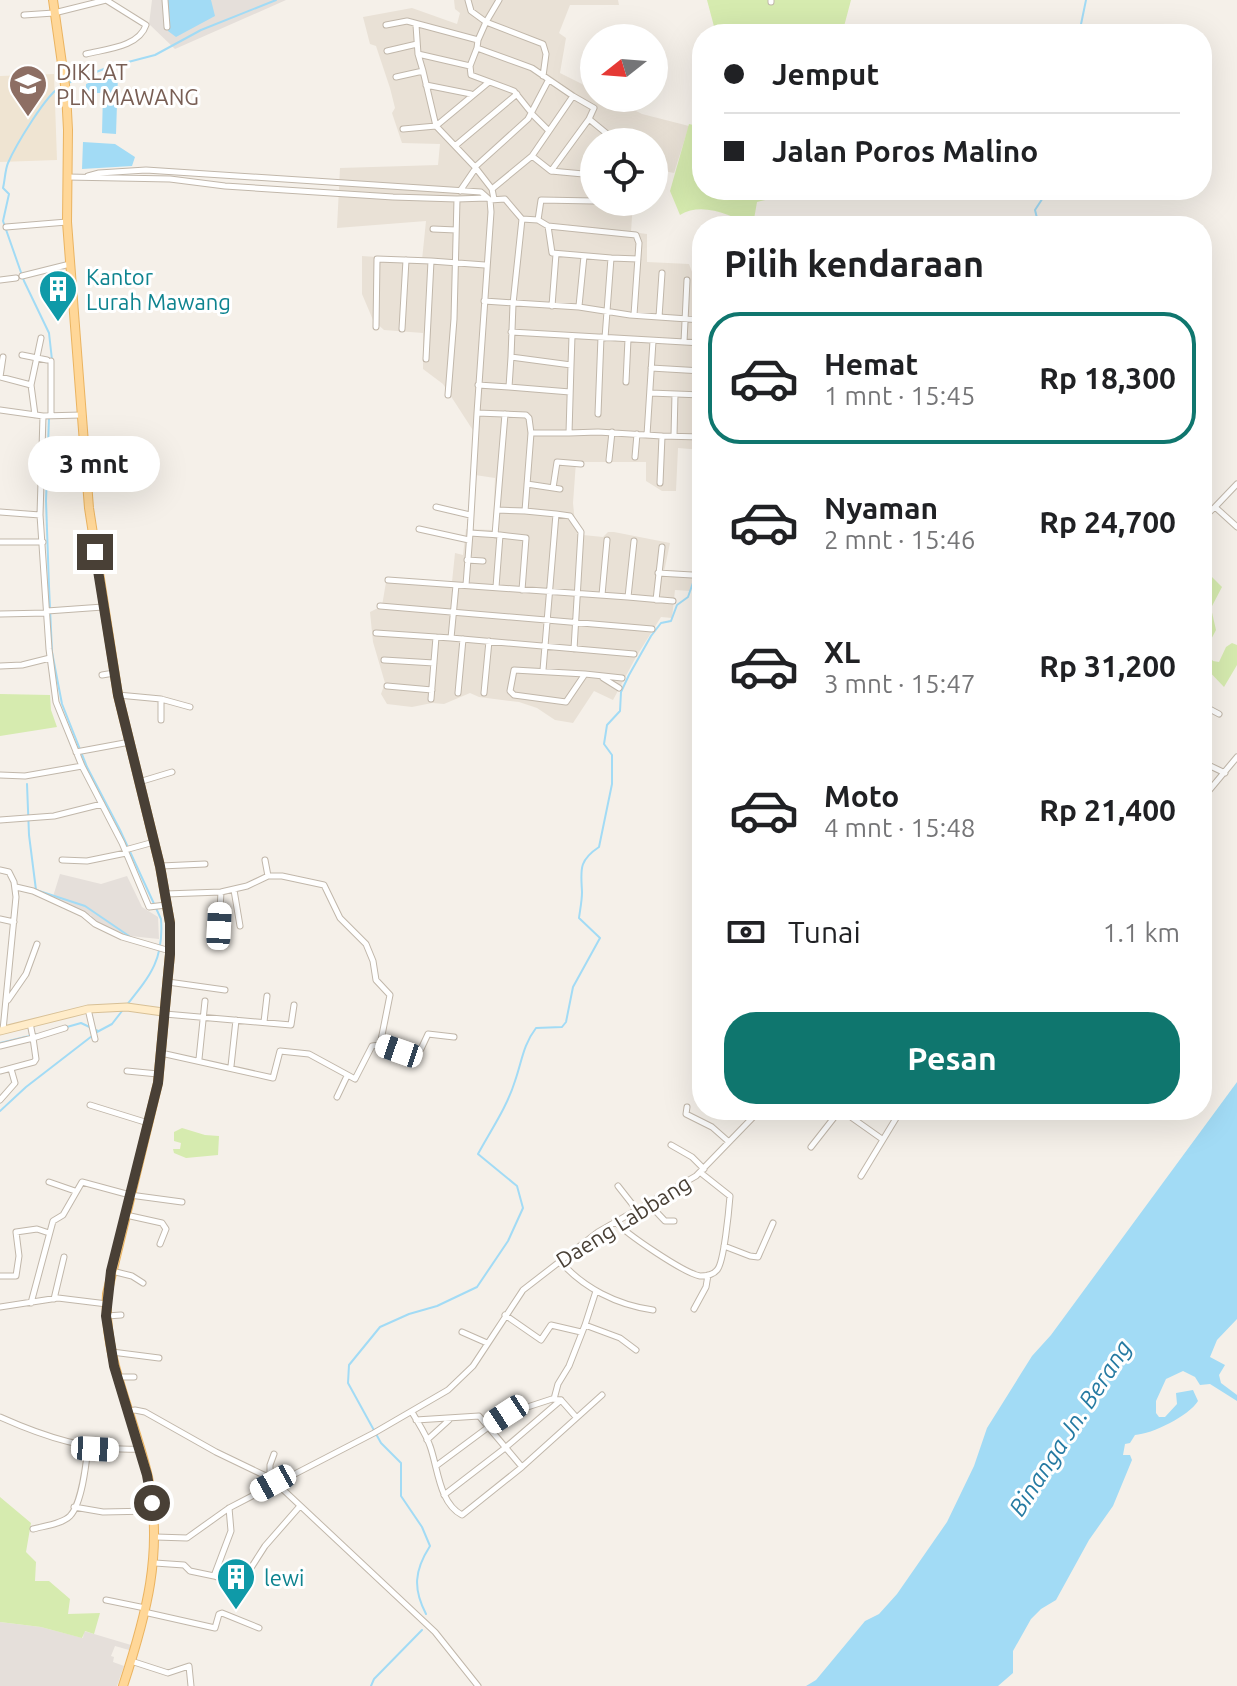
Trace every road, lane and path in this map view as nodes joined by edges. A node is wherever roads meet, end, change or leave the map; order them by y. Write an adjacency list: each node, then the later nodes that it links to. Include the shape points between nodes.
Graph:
1 (53, 0): 5 (main road)
2 (165, 0): 10 (street)
3 (468, 0): 7 (street, via 471,11)
4 (499, 0): 7 (street)
5 (54, 13): 6 (street); 15 (street, via 106,0 147,26 129,43); 38 (main road, via 65,76)
6 (24, 15)
7 (486, 22): 11 (street); 20 (street, via 543,44)
8 (386, 25): 9 (street)
9 (416, 25): 11 (street); 12 (street)
10 (167, 27)
11 (478, 40): 13 (street)
12 (417, 44): 14 (street); 16 (street)
13 (477, 48): 17 (street); 20 (street)
14 (387, 51)
15 (86, 54)
16 (418, 54): 17 (street); 18 (street)
17 (470, 66): 21 (street, via 471,75)
18 (423, 71): 19 (street); 22 (street)
19 (396, 77)
20 (545, 78): 25 (street); 26 (street, via 543,94)
21 (489, 82): 23 (street); 24 (street)
22 (426, 85): 23 (street); 28 (street)
23 (472, 94): 28 (street)
24 (517, 94): 26 (street); 32 (street)
25 (573, 96): 27 (street, via 594,108); 31 (street)
26 (531, 112): 31 (street); 34 (street)
27 (589, 119): 29 (street); 35 (street)
28 (436, 126): 30 (street); 32 (street)
29 (600, 128)
30 (403, 129)
31 (548, 130): 33 (street)
32 (455, 146): 34 (street)
33 (532, 156): 35 (street); 39 (street)
34 (475, 168): 39 (street); 40 (street)
35 (551, 171): 36 (street)
36 (580, 174)
37 (88, 176): 38 (street); 40 (street, via 146,170); 41 (street)
38 (66, 177): 46 (main road)
39 (492, 189): 42 (street)
40 (460, 191): 42 (street, via 481,192)
41 (457, 199): 42 (street); 50 (street)
42 (490, 199): 44 (street, via 505,199); 59 (street)
43 (580, 201): 45 (street, via 541,200)
44 (522, 219): 45 (street); 64 (street)
45 (538, 220): 47 (street)
46 (67, 222): 48 (street); 58 (main road)
47 (548, 226): 51 (street); 54 (street, via 634,235)
48 (6, 227)
49 (433, 229): 50 (street)
50 (456, 230): 57 (street)
51 (556, 254): 52 (street); 65 (street)
52 (584, 256): 53 (street); 66 (street)
53 (611, 258): 54 (street); 67 (street)
54 (638, 259): 68 (street)
55 (406, 260): 56 (street); 72 (street, via 377,259); 73 (street)
56 (431, 261): 57 (street); 86 (street)
57 (455, 263): 59 (street); 98 (street)
58 (71, 264): 61 (street); 105 (main road)
59 (485, 265): 63 (street)
60 (662, 273): 69 (street)
61 (0, 280)
62 (687, 280): 70 (street)
63 (484, 301): 64 (street); 93 (street)
64 (513, 304): 65 (street); 74 (street)
65 (552, 306): 66 (street)
66 (579, 307): 67 (street)
67 (606, 310): 68 (street); 77 (street)
68 (634, 315): 69 (street)
69 (659, 317): 70 (street)
70 (683, 319): 71 (street); 80 (street)
71 (692, 319)
72 (376, 327)
73 (402, 329)
74 (511, 332): 75 (street); 84 (street)
75 (572, 336): 77 (street); 87 (street)
76 (41, 338): 85 (street)
77 (603, 338): 78 (street); 103 (street)
78 (628, 339): 79 (street); 91 (street)
79 (653, 341): 80 (street); 88 (street)
80 (684, 342): 81 (street)
81 (692, 342)
82 (22, 355): 85 (street)
83 (3, 357): 90 (street)
84 (511, 357): 87 (street); 94 (street)
85 (37, 359): 92 (street); 106 (street, via 49,361)
86 (426, 359)
87 (571, 365): 95 (street)
88 (651, 368): 89 (street); 96 (street)
89 (692, 370)
90 (0, 377): 92 (street)
91 (626, 382)
92 (31, 385): 104 (street)
93 (478, 385): 94 (street); 101 (street)
94 (509, 387): 95 (street)
95 (570, 392): 109 (street)
96 (650, 393): 97 (street); 111 (street)
97 (675, 394): 99 (street); 113 (street)
98 (448, 395)
99 (692, 395)
100 (0, 410): 104 (street)
101 (477, 413): 102 (street); 129 (street)
102 (505, 414): 108 (street, via 528,415); 123 (street)
103 (598, 414)
104 (35, 415): 106 (street)
105 (81, 415): 106 (street); 155 (main road)
106 (48, 416): 128 (street)
107 (612, 432): 109 (street); 110 (street); 116 (street)
108 (531, 433): 109 (street); 119 (street)
109 (569, 433)
110 (637, 434): 111 (street); 115 (street)
111 (647, 435): 112 (street)
112 (662, 436): 113 (street); 118 (street)
113 (674, 436): 114 (street)
114 (692, 437)
115 (635, 457)
116 (609, 460)
117 (581, 464): 119 (street, via 557,462 557,488)
118 (660, 483)
119 (527, 484): 125 (street)
120 (1237, 484): 122 (street)
121 (436, 507): 129 (street)
122 (1215, 507): 124 (street); 130 (street)
123 (497, 510): 125 (street); 132 (street)
124 (1212, 510)
125 (525, 511): 127 (street)
126 (0, 512): 128 (street)
127 (556, 514): 148 (street); 149 (street, via 570,516 581,532)
128 (40, 515): 137 (street)
129 (470, 515): 133 (street)
130 (1236, 525)
131 (419, 529): 133 (street)
132 (498, 535): 133 (street); 146 (street); 147 (street, via 526,538)
133 (469, 537): 139 (street)
134 (607, 540): 150 (street)
135 (634, 541): 151 (street)
136 (0, 542): 137 (street)
137 (43, 542): 157 (street)
138 (662, 547): 141 (street)
139 (467, 560): 140 (street); 145 (street)
140 (483, 561)
141 (658, 573): 142 (street); 152 (street)
142 (692, 575)
143 (388, 580): 144 (street)
144 (456, 585): 145 (street); 156 (street)
145 (466, 586): 146 (street)
146 (496, 588): 147 (street)
147 (522, 590): 148 (street)
148 (549, 592): 149 (street); 159 (street)
149 (577, 594): 150 (street); 160 (street)
150 (602, 595): 151 (street)
151 (628, 597): 152 (street)
152 (656, 600): 153 (street)
153 (673, 601)
154 (380, 606): 156 (street)
155 (103, 607): 157 (street); 175 (main road)
156 (453, 611): 159 (street); 164 (street)
157 (47, 612): 158 (street); 170 (street)
158 (0, 614)
159 (547, 620): 160 (street); 167 (street)
160 (574, 622): 161 (street); 168 (street)
161 (652, 629)
162 (376, 633): 163 (street)
163 (436, 637): 164 (street); 172 (street)
164 (451, 638): 165 (street)
165 (463, 639): 166 (street); 183 (street)
166 (489, 641): 167 (street); 184 (street)
167 (545, 646): 168 (street); 174 (street)
168 (574, 649): 169 (street)
169 (634, 654)
170 (50, 658): 173 (street); 193 (street, via 56,702)
171 (384, 660): 172 (street)
172 (434, 663): 182 (street)
173 (0, 666)
174 (543, 670): 176 (street); 176 (street, via 514,670 511,693 566,702)
175 (114, 673): 177 (street); 185 (main road)
176 (585, 674): 178 (street)
177 (102, 675)
178 (599, 675): 179 (street); 181 (street)
179 (622, 678)
180 (387, 686): 182 (street)
181 (619, 688)
182 (432, 690): 187 (street)
183 (458, 693)
184 (484, 693)
185 (118, 695): 186 (street); 192 (main road)
186 (161, 699): 188 (street); 191 (street)
187 (431, 699)
188 (190, 707)
189 (1212, 710): 190 (street)
190 (1219, 714)
191 (161, 720)
192 (130, 742): 193 (street); 200 (main road)
193 (81, 750): 195 (street)
194 (1237, 757): 198 (street)
195 (82, 766): 199 (street); 202 (street)
196 (1212, 767): 198 (street)
197 (172, 772): 200 (street)
198 (1225, 773): 201 (street)
199 (0, 775)
200 (139, 782): 204 (main road)
201 (1212, 788)
202 (102, 804): 203 (street, via 54,816); 205 (street)
203 (0, 820)
204 (154, 842): 205 (street); 209 (main road)
205 (126, 852): 206 (street, via 87,861); 216 (street, via 149,907)
206 (62, 860)
207 (265, 860): 211 (street)
208 (205, 864): 209 (street)
209 (160, 866): 215 (main road)
210 (0, 870): 212 (street, via 9,872)
211 (268, 876): 213 (street); 240 (street, via 324,885 340,918 366,944 376,980 390,995)
212 (16, 887): 218 (street); 222 (street, via 83,914 122,937)
213 (234, 890): 214 (street); 220 (street)
214 (221, 892): 215 (street); 219 (street)
215 (166, 894): 216 (main road)
216 (164, 904): 222 (main road)
217 (0, 919): 218 (street)
218 (14, 922): 226 (street)
219 (219, 926)
220 (240, 926)
221 (37, 944): 226 (street, via 26,974)
222 (163, 949): 223 (main road)
223 (167, 982): 224 (street); 230 (main road)
224 (225, 990)
225 (267, 996): 233 (street)
226 (7, 1001): 236 (street)
227 (205, 1001): 231 (street)
228 (294, 1005): 233 (street, via 291,1025)
229 (88, 1009): 230 (street, via 115,1006); 234 (street); 239 (street)
230 (163, 1013): 231 (street); 242 (main road)
231 (203, 1017): 232 (street); 243 (street)
232 (236, 1019): 233 (street); 244 (street)
233 (264, 1022)
234 (30, 1023): 236 (street); 238 (street)
235 (65, 1028): 238 (street)
236 (1, 1031)
237 (454, 1037): 240 (street, via 428,1034 412,1054)
238 (33, 1038): 241 (street); 245 (street, via 36,1061)
239 (94, 1038)
240 (380, 1045): 249 (street, via 372,1046 357,1078)
241 (0, 1046)
242 (161, 1053): 248 (main road); 249 (street, via 273,1078 280,1051 309,1054)
243 (199, 1059)
244 (231, 1066)
245 (11, 1069): 246 (street); 251 (street, via 15,1083)
246 (0, 1071)
247 (127, 1071): 248 (street)
248 (159, 1074): 260 (main road)
249 (347, 1076): 250 (street)
250 (337, 1097)
251 (0, 1100)
252 (90, 1105): 260 (street)
253 (687, 1107): 254 (street, via 686,1114)
254 (692, 1117)
255 (698, 1120): 262 (street)
256 (750, 1120): 262 (street, Daeng Labbang)
257 (833, 1120): 264 (street)
258 (855, 1120): 261 (street)
259 (894, 1120): 261 (street)
260 (148, 1123): 270 (main road)
261 (882, 1139): 266 (street)
262 (729, 1142): 265 (street, Daeng Labbang)
263 (671, 1145): 265 (street)
264 (811, 1147)
265 (702, 1170): 272 (street, Daeng Labbang); 280 (street, via 730,1196)
266 (861, 1176)
267 (49, 1182): 269 (street)
268 (618, 1186): 273 (street)
269 (75, 1191): 270 (street, via 82,1182); 278 (street)
270 (130, 1195): 271 (street); 274 (main road)
271 (182, 1202)
272 (647, 1202): 273 (street, Daeng Labbang); 276 (street, via 665,1221)
273 (636, 1209): 275 (street, Daeng Labbang)
274 (125, 1215): 279 (street, via 162,1223 166,1229); 283 (main road)
275 (615, 1221): 282 (street, Daeng Labbang); 284 (street, via 686,1271)
276 (674, 1221)
277 (773, 1223): 280 (street, via 758,1257)
278 (49, 1233): 285 (street, via 16,1232 16,1276); 289 (street)
279 (160, 1244)
280 (724, 1246): 284 (street, via 719,1268)
281 (64, 1257): 288 (street)
282 (559, 1260): 287 (street); 295 (street, Daeng Labbang, via 523,1290)
283 (111, 1271): 286 (street); 290 (main road)
284 (708, 1275): 292 (street)
285 (0, 1276)
286 (143, 1283)
287 (596, 1291): 293 (street); 297 (street)
288 (54, 1299): 289 (street); 290 (street)
289 (31, 1303): 291 (street)
290 (107, 1304): 296 (main road)
291 (0, 1307)
292 (694, 1309)
293 (653, 1310)
294 (121, 1315): 296 (street)
295 (505, 1315): 299 (street, via 541,1340 551,1325); 300 (street, Daeng Labbang)
296 (106, 1316): 302 (main road)
297 (585, 1325): 299 (street); 301 (street)
298 (462, 1332): 300 (street)
299 (581, 1332): 307 (street, via 558,1384)
300 (487, 1343): 309 (street, Daeng Labbang, via 459,1381)
301 (636, 1350)
302 (111, 1352): 303 (street); 304 (main road)
303 (159, 1358)
304 (117, 1377): 305 (street); 308 (main road)
305 (134, 1377)
306 (602, 1395): 311 (street)
307 (558, 1399): 311 (street); 314 (street, via 506,1414); 317 (street)
308 (128, 1411): 318 (main road); 322 (street, via 145,1412)
309 (412, 1412): 313 (street); 322 (street, Daeng Labbang)
310 (0, 1417): 316 (street)
311 (576, 1417): 321 (street)
312 (449, 1419): 313 (street); 314 (street, via 475,1416); 315 (street)
313 (416, 1420): 315 (street)
314 (487, 1426): 317 (street); 320 (street)
315 (427, 1440): 320 (street)
316 (88, 1447): 318 (street); 325 (street, via 85,1478)
317 (505, 1448): 321 (street); 323 (street)
318 (139, 1449): 326 (main road)
319 (274, 1454): 322 (street)
320 (436, 1466): 323 (street)
321 (522, 1467): 323 (street, via 462,1515)
322 (273, 1481): 324 (street); 327 (street, Daeng Labbang)
323 (444, 1495)
324 (300, 1506): 331 (street, via 240,1585); 338 (street, via 435,1632)
325 (74, 1507): 326 (street); 328 (street, via 68,1517)
326 (153, 1511): 329 (main road)
327 (230, 1512): 329 (street, Daeng Labbang, via 187,1538); 331 (street, via 231,1531)
328 (33, 1529)
329 (156, 1537): 330 (main road)
330 (155, 1563): 331 (street, via 184,1565); 333 (main road)
331 (214, 1576)
332 (106, 1600): 333 (street)
333 (145, 1610): 334 (street, via 214,1628 221,1613); 335 (main road)
334 (259, 1628)
335 (131, 1661): 336 (main road); 337 (street, via 168,1673 189,1666)
336 (123, 1686)
337 (191, 1686)
338 (478, 1686)

